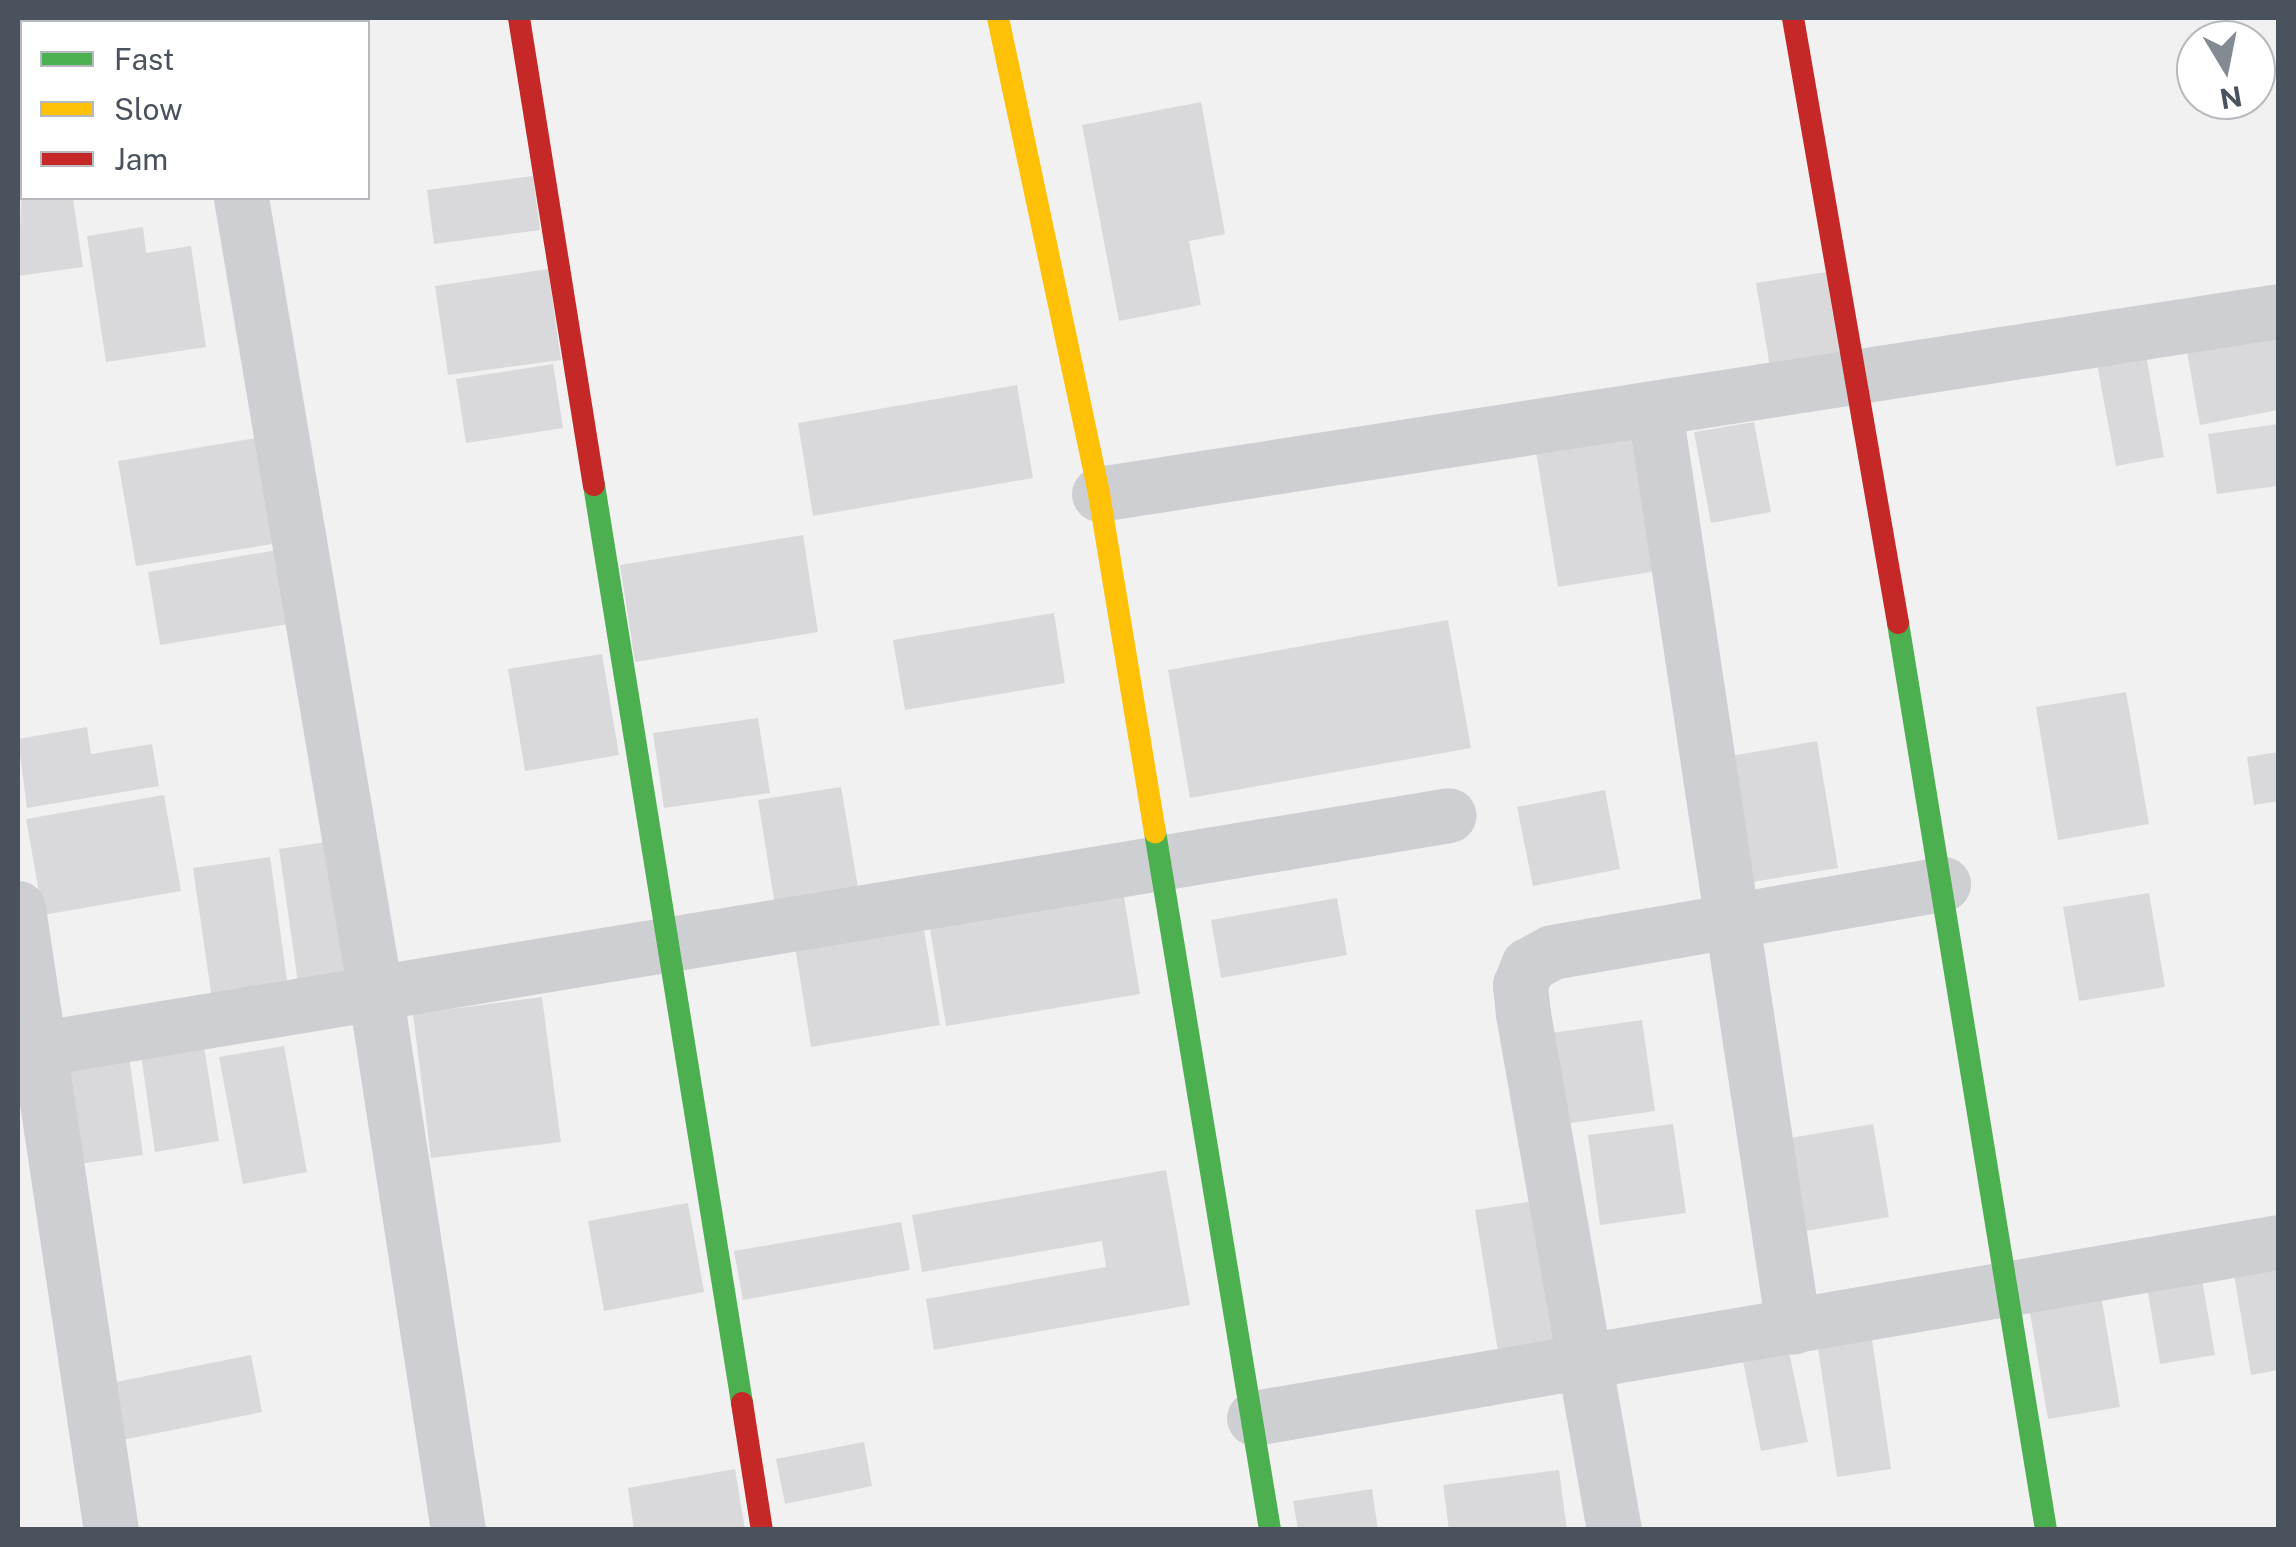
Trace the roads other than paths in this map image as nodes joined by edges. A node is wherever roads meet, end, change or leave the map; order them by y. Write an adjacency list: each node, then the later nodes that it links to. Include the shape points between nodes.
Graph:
1 (519, 18): 14 (street)
2 (998, 18): 8 (street)
3 (1793, 18): 6 (street)
4 (241, 200): 15 (street)
5 (2278, 311): 6 (street)
6 (1852, 376): 7 (street); 11 (street)
7 (1655, 411): 8 (street); 13 (street)
8 (1100, 494): 10 (street)
9 (1449, 815): 10 (street)
10 (1162, 863): 14 (street); 21 (street)
11 (1943, 884): 13 (street); 18 (street)
12 (18, 908): 16 (street)
13 (1731, 917): 19 (street); 20 (street, via 1552,952 1528,964 1520,985)
14 (667, 944): 15 (street); 24 (street)
15 (375, 991): 16 (street); 23 (street)
16 (29, 1050): 22 (street)
17 (2278, 1242): 18 (street)
18 (2005, 1284): 19 (street); 27 (street)
19 (1793, 1327): 20 (street)
20 (1587, 1364): 21 (street); 26 (street)
21 (1254, 1418): 25 (street)
22 (111, 1530)
23 (458, 1530)
24 (762, 1530)
25 (1270, 1530)
26 (1614, 1530)
27 (2046, 1530)

